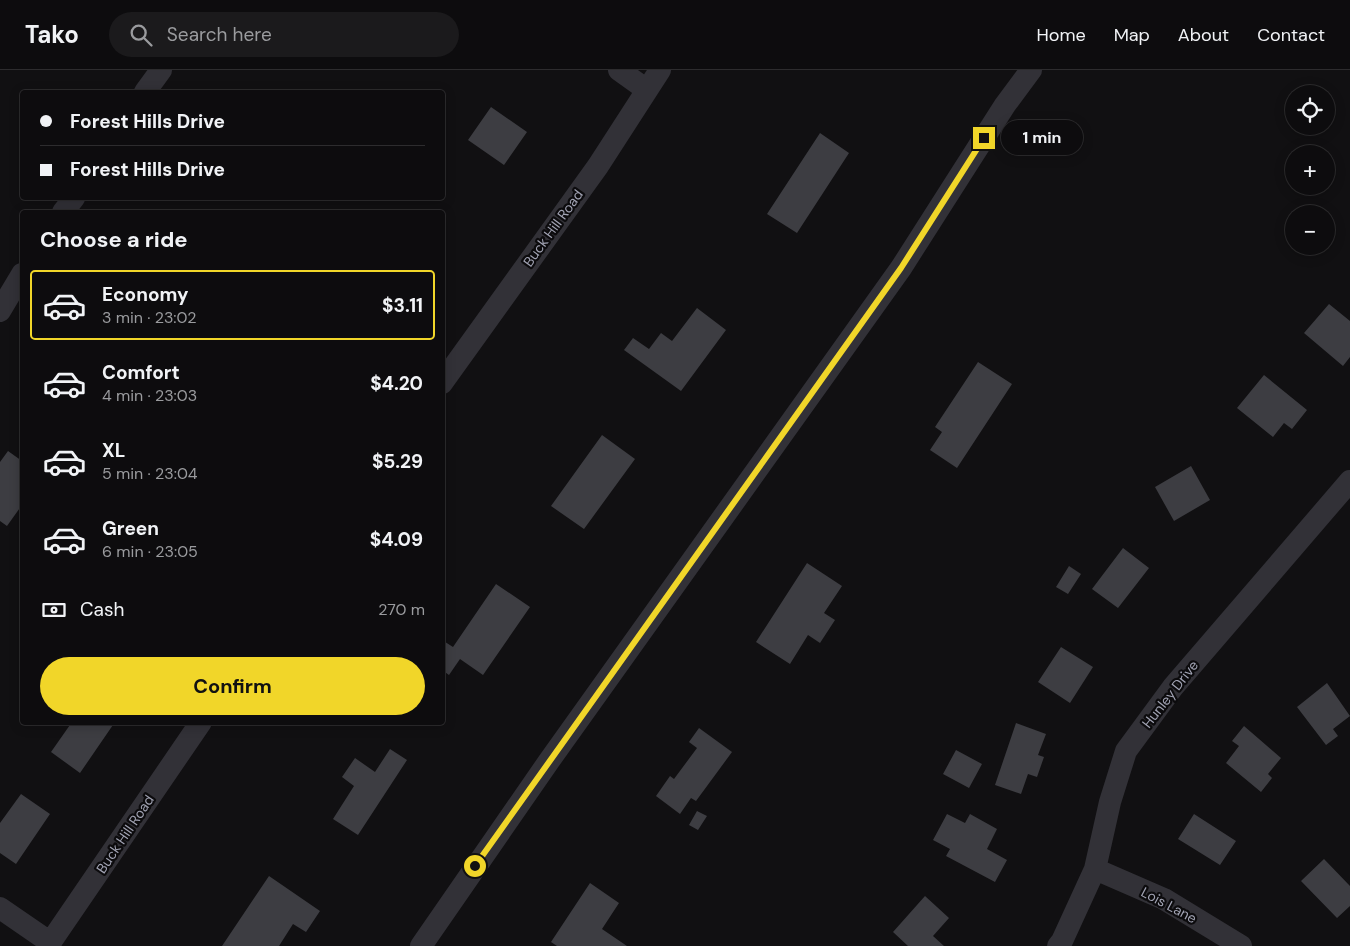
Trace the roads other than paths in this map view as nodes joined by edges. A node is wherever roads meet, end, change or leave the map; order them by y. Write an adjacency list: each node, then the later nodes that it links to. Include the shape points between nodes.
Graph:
1 (161, 70): 5 (street)
2 (619, 70): 6 (street)
3 (660, 70): 6 (street, Buck Hill Road)
4 (1031, 70): 17 (street, via 1005,105 901,268)
5 (146, 90)
6 (647, 90): 11 (street, Buck Hill Road, via 598,166)
7 (72, 200): 8 (street)
8 (65, 210)
9 (20, 277): 10 (street)
10 (0, 311)
11 (445, 379)
12 (1350, 481): 14 (street, Hunley Drive, via 1173,687 1126,751 1110,802)
13 (199, 725): 16 (street, Buck Hill Road)
14 (1095, 869): 18 (street, Hunley Drive); 19 (street, Lois Lane, via 1164,899)
15 (0, 908): 16 (street)
16 (49, 944)
17 (421, 946)
18 (1058, 946)
19 (1241, 946)

